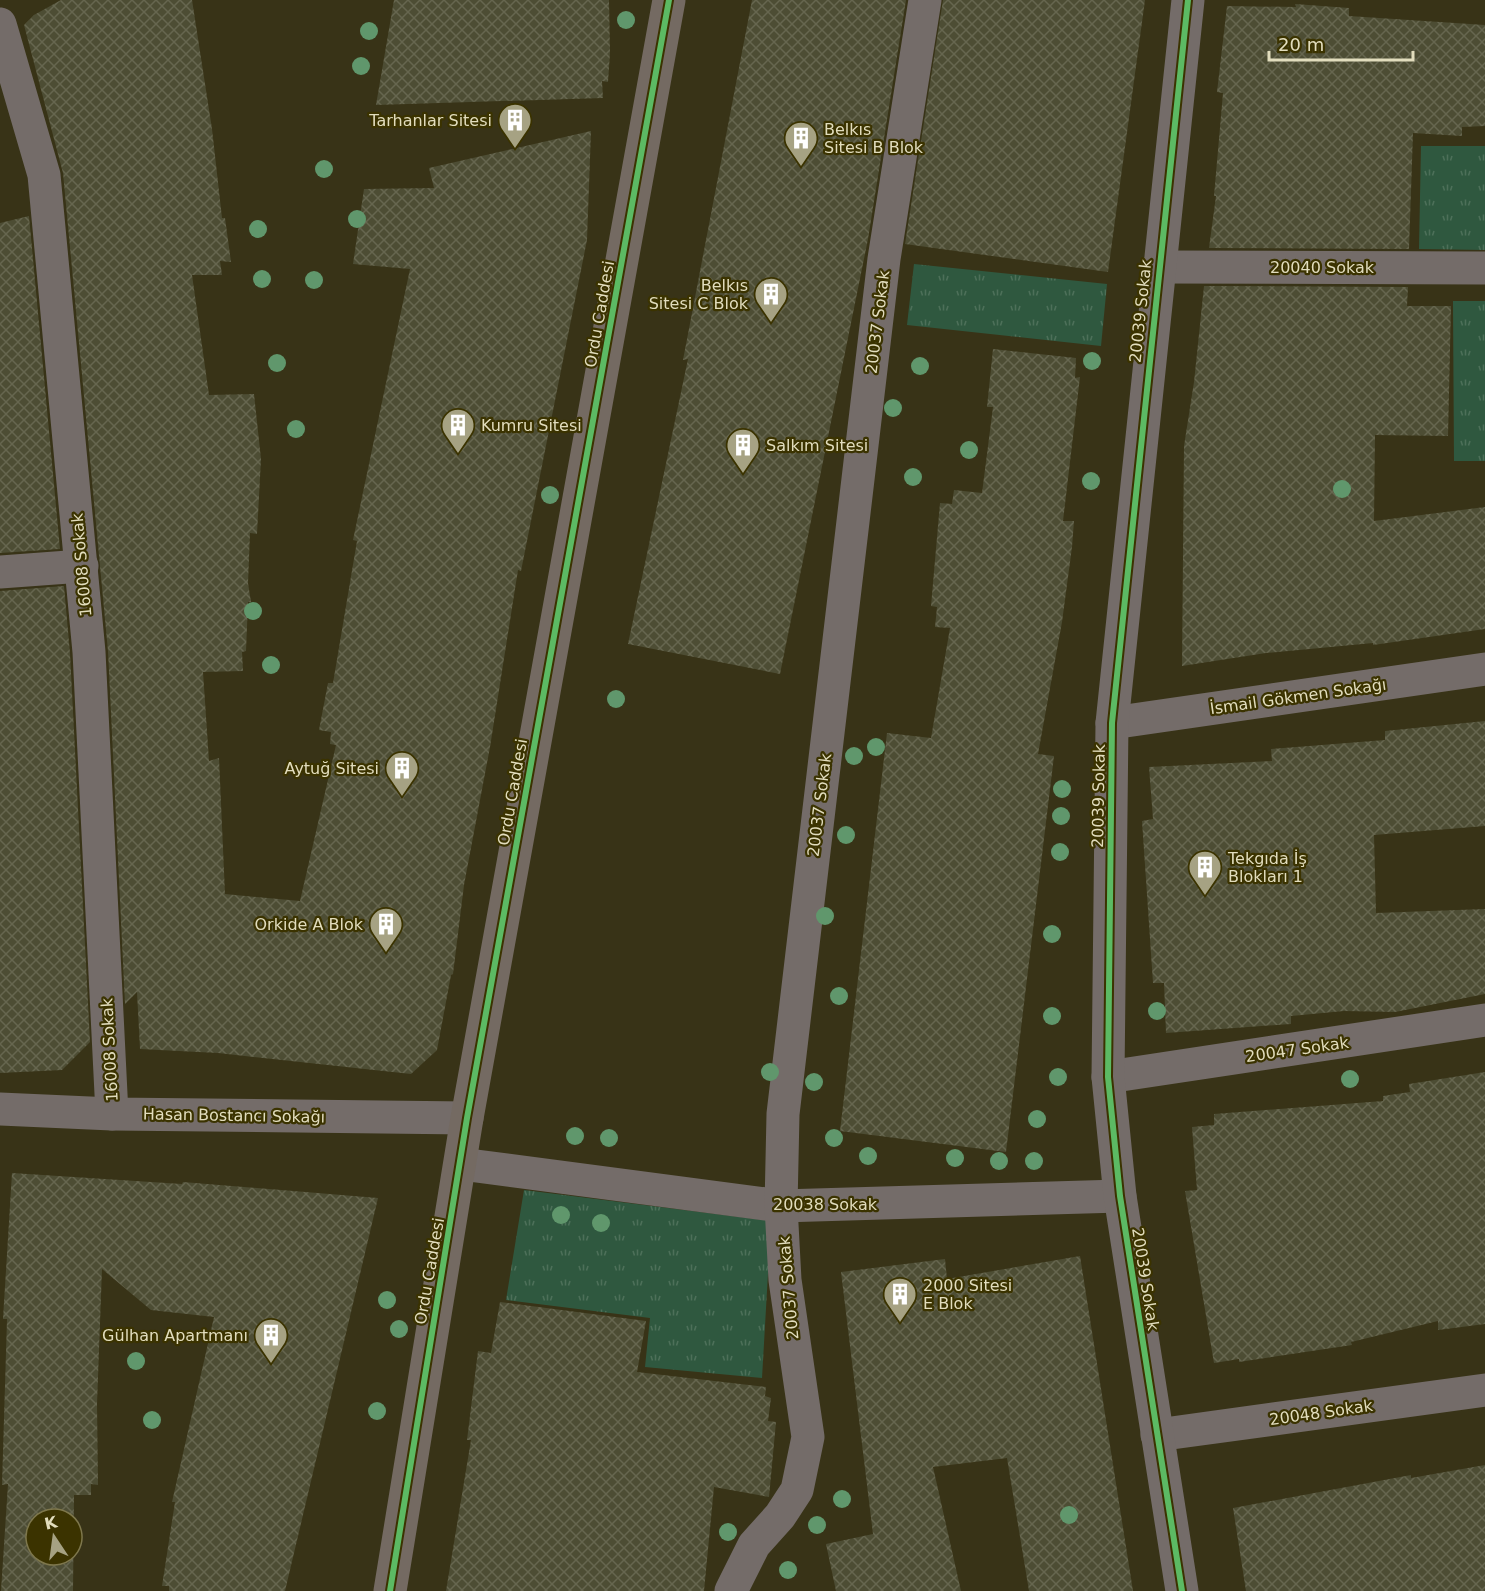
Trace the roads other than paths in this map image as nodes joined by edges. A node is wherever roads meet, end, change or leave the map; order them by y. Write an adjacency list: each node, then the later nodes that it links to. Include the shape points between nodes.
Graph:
1 (669, 0): 15 (main road, Ordu Caddesi)
2 (925, 0): 18 (street, 20037 Sokak, via 876,330 783,1114)
3 (1188, 0): 5 (street, 20039 Sokak)
4 (0, 24): 7 (street, 16008 Sokak, via 44,175)
5 (1158, 267): 6 (street, 20040 Sokak); 10 (street, 20039 Sokak)
6 (1485, 268)
7 (82, 566): 8 (street); 14 (street, 16008 Sokak)
8 (0, 572)
9 (1485, 669): 10 (street, İsmail Gökmen Sokağı)
10 (1112, 723): 12 (street, 20039 Sokak)
11 (1485, 1020): 12 (street, 20047 Sokak)
12 (1108, 1077): 17 (street, 20039 Sokak)
13 (0, 1109): 14 (street, Hasan Bostancı Sokağı)
14 (112, 1114): 15 (street, Hasan Bostancı Sokağı)
15 (467, 1118): 16 (main road, Ordu Caddesi)
16 (461, 1164): 18 (street, 20038 Sokak); 21 (main road, Ordu Caddesi)
17 (1120, 1197): 18 (street, 20038 Sokak); 20 (street, 20039 Sokak)
18 (781, 1206): 22 (street, 20037 Sokak, via 790,1326 808,1437 797,1490 754,1545)
19 (1485, 1390): 20 (street, 20048 Sokak)
20 (1156, 1435): 23 (street, 20039 Sokak)
21 (390, 1591)
22 (731, 1591)
23 (1182, 1591)

